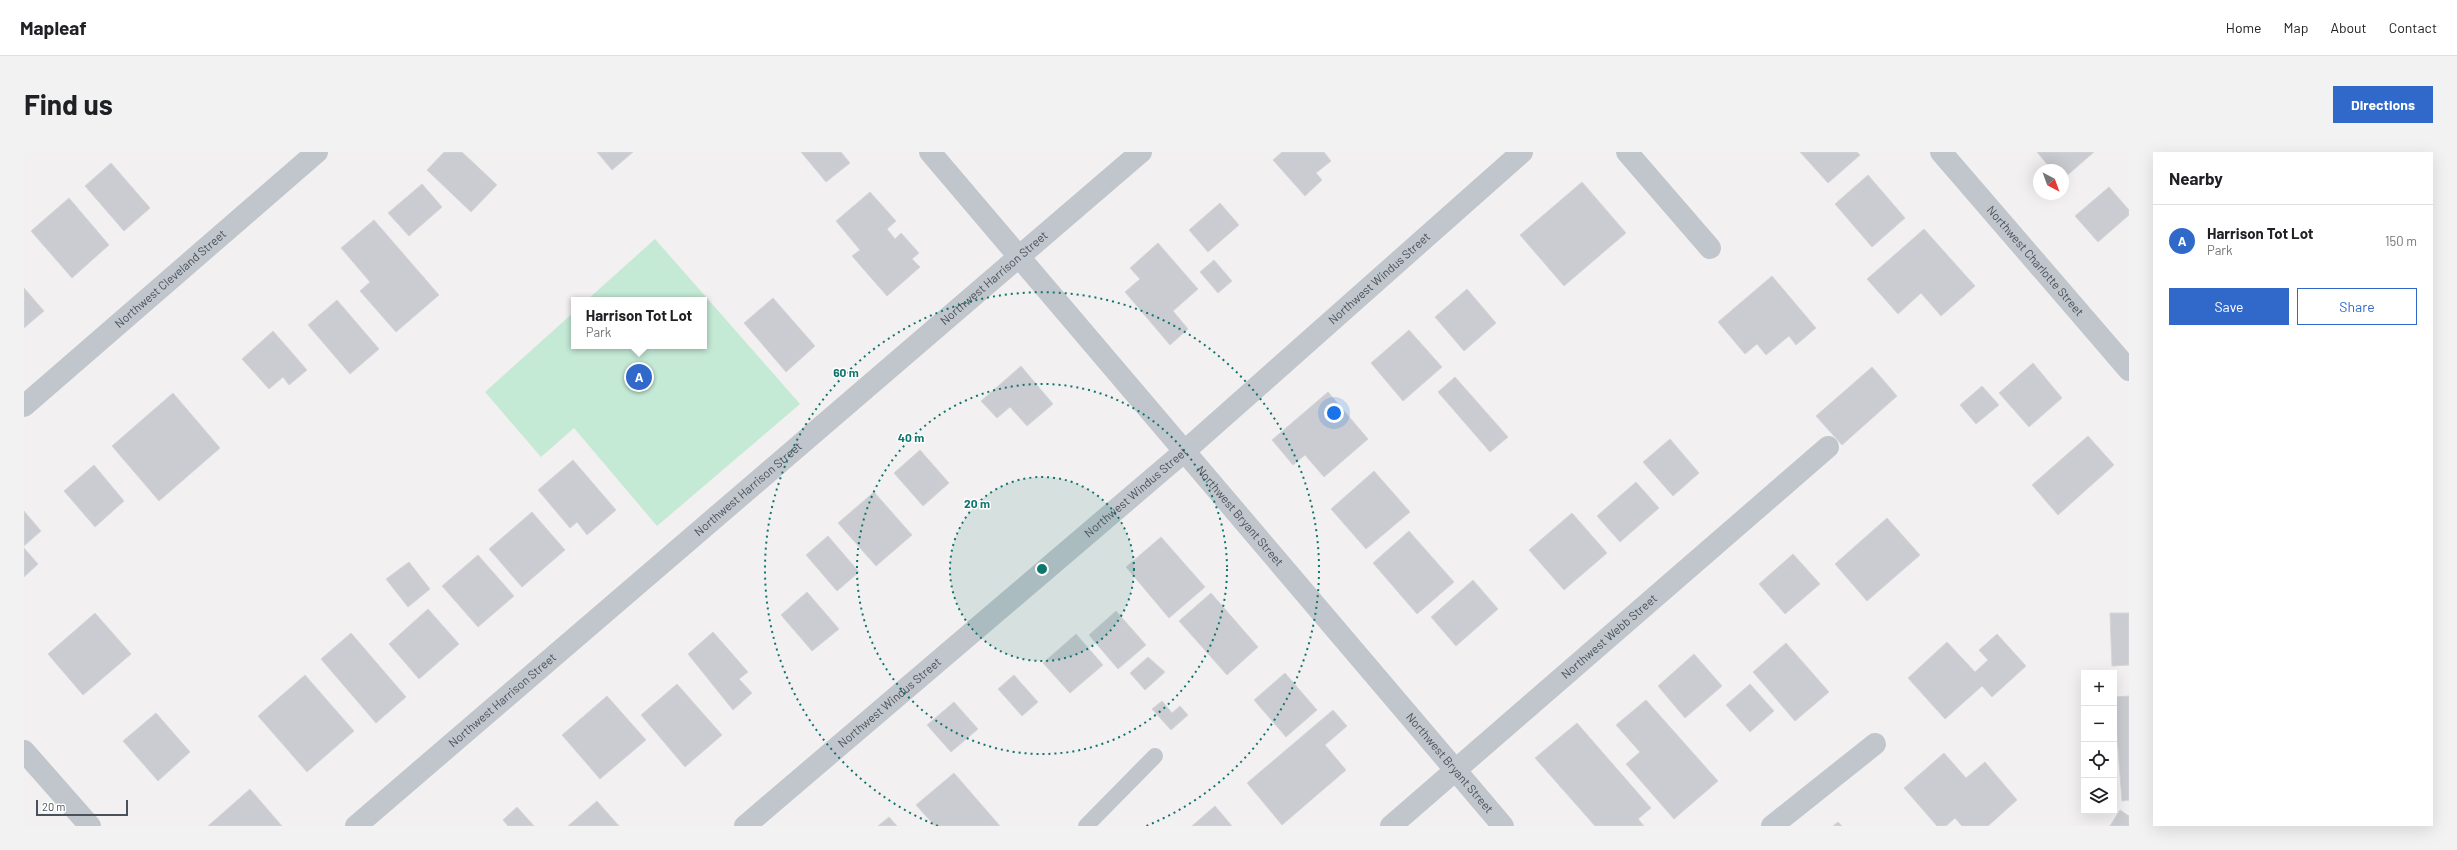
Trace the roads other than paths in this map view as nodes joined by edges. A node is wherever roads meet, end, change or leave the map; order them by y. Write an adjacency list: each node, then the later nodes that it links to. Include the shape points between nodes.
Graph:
1 (317, 152): 10 (street, Northwest Cleveland Street)
2 (930, 152): 8 (street, Northwest Bryant Street)
3 (1141, 152): 8 (street, Northwest Harrison Street)
4 (1522, 152): 12 (street, Northwest Windus Street)
5 (1627, 152): 7 (street)
6 (1941, 152): 9 (street, Northwest Charlotte Street)
7 (1710, 248)
8 (1021, 257): 12 (street, Northwest Bryant Street); 18 (street, Northwest Harrison Street)
9 (2129, 370)
10 (24, 406)
11 (1828, 447): 16 (street, Northwest Webb Street)
12 (1186, 450): 16 (street, Northwest Bryant Street); 19 (street, Northwest Windus Street)
13 (1875, 744): 23 (street)
14 (24, 751): 17 (street)
15 (1154, 756): 20 (lane)
16 (1456, 771): 21 (street, Northwest Webb Street); 22 (street, Northwest Bryant Street)
17 (90, 826)
18 (356, 826)
19 (745, 826)
20 (1086, 826)
21 (1391, 826)
22 (1503, 826)
23 (1772, 826)

